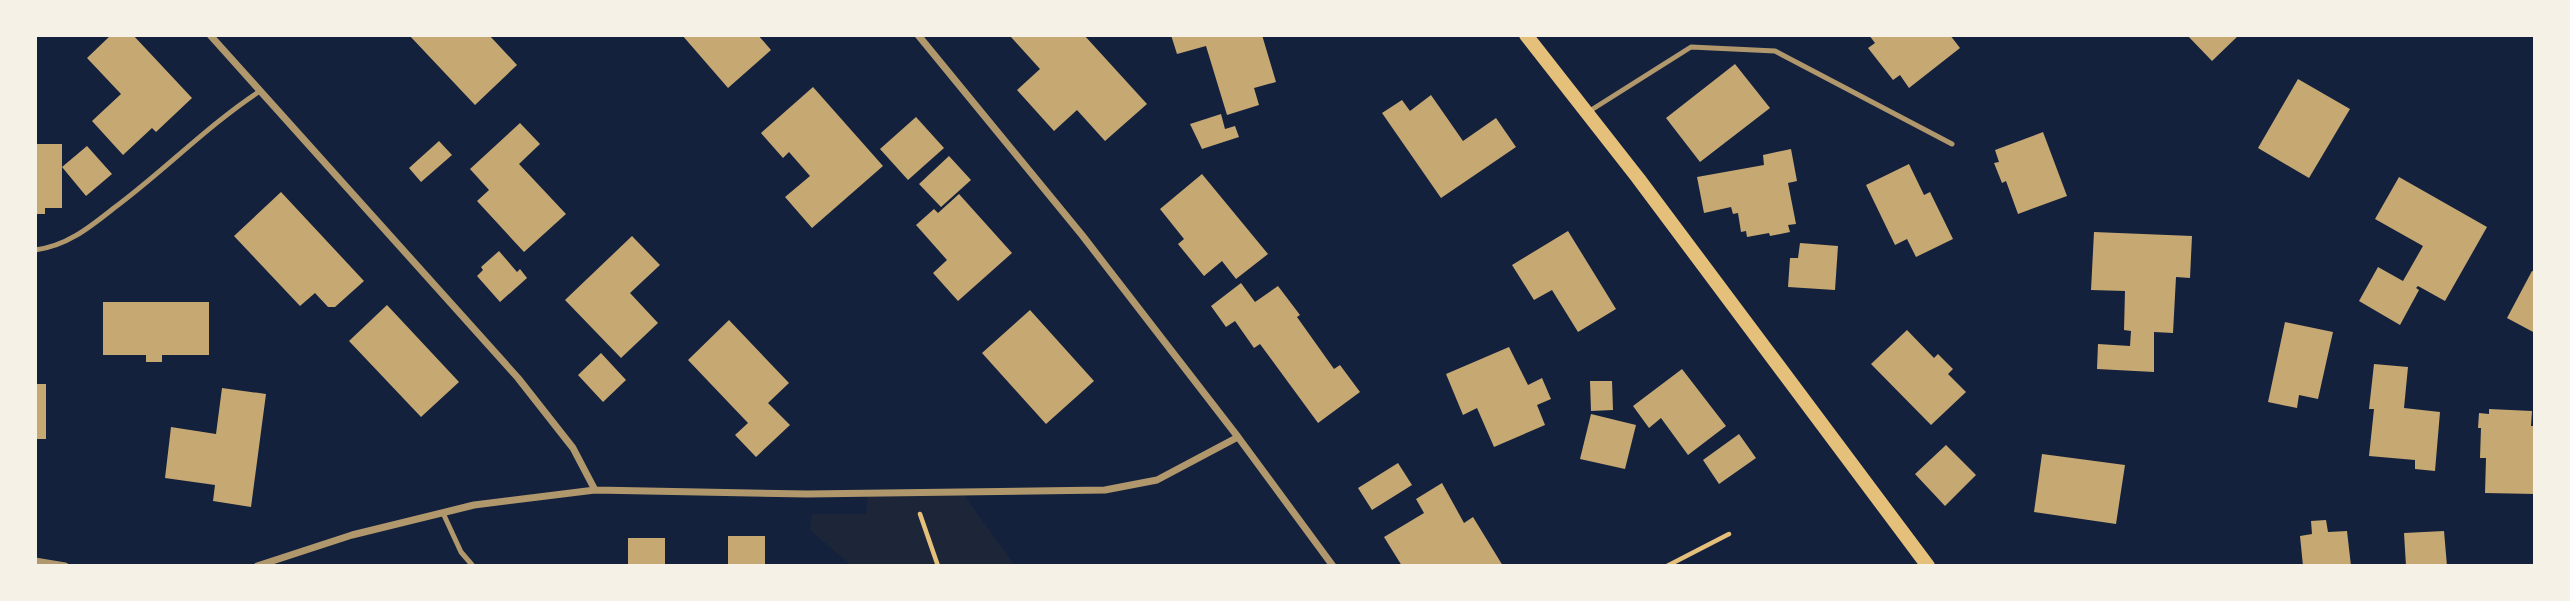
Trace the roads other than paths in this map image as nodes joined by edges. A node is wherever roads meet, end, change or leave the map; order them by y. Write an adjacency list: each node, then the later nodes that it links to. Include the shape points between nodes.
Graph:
1 (210, 35): 4 (street)
2 (918, 35): 8 (street, via 1082,235)
3 (1527, 35): 5 (main road)
4 (260, 91): 7 (lane, via 77,236); 9 (street, via 518,378 573,448)
5 (1585, 113): 6 (lane, via 1691,47 1775,51); 16 (main road)
6 (1952, 144)
7 (35, 250)
8 (1238, 438): 9 (street, via 1157,480 1105,490 807,494); 15 (street)
9 (595, 490): 10 (street)
10 (443, 513): 12 (street, via 352,535); 14 (lane, via 461,552)
11 (35, 561): 13 (street)
12 (261, 565)
13 (65, 566)
14 (473, 566)
15 (1333, 566)
16 (1928, 566)

